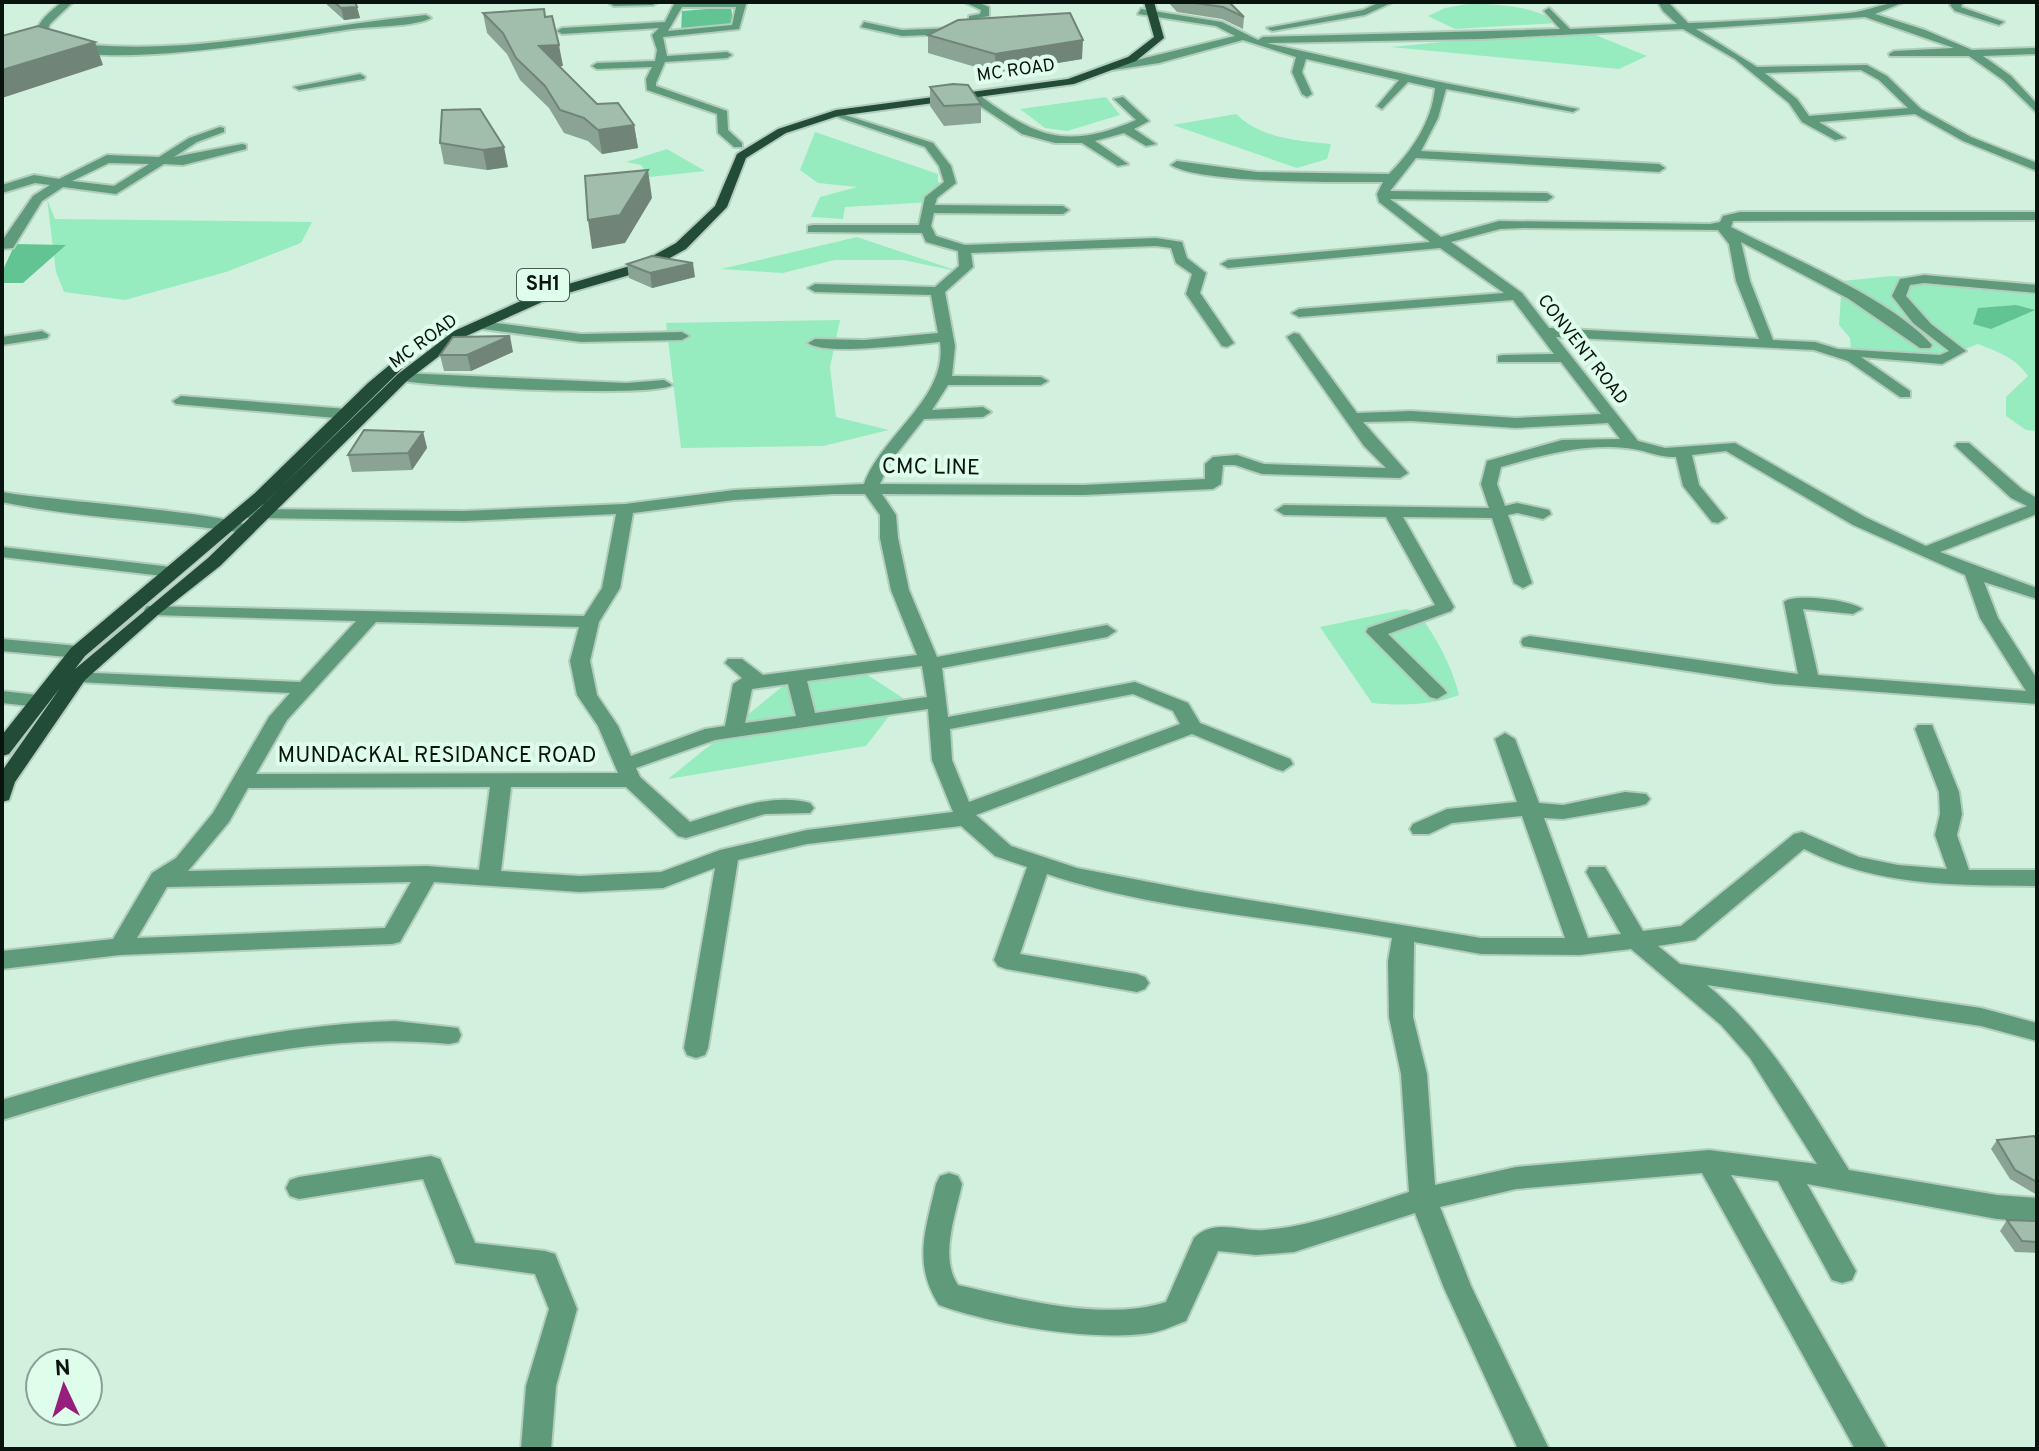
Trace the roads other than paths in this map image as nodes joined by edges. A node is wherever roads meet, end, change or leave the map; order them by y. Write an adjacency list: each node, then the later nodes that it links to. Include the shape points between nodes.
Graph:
1 (68, 2): 24 (street, via 45,23)
2 (653, 2): 8 (street)
3 (969, 2): 18 (street, via 986,9 972,23 918,34)
4 (1388, 2): 22 (street, via 1365,12)
5 (1663, 2): 19 (street)
6 (1899, 2): 13 (street)
7 (1958, 2): 16 (street, via 1958,9)
8 (614, 3)
9 (677, 3): 10 (street); 17 (street)
10 (741, 3): 23 (street, via 736,27)
11 (1146, 7): 22 (street); 33 (main road, MC ROAD / SH1, via 1159,38); 53 (main road, MC ROAD, via 1145,39 1139,47 1094,68 1064,77 890,96 797,121)
12 (1549, 11): 21 (street)
13 (1866, 14): 19 (street); 27 (street)
14 (1289, 17): 22 (street)
15 (426, 18): 24 (street, via 137,52 101,51)
16 (1999, 22)
17 (669, 25): 20 (street); 23 (street)
18 (864, 25)
19 (1686, 27): 21 (street); 34 (street)
20 (562, 31)
21 (1568, 32): 22 (street)
22 (1247, 34): 30 (street); 33 (street, via 1159,60)
23 (657, 35): 31 (street)
24 (40, 38): 25 (street)
25 (27, 40)
26 (2037, 51): 27 (street)
27 (1965, 52): 28 (street); 44 (street, via 2006,77)
28 (1894, 54)
29 (727, 55): 31 (street)
30 (1302, 55): 36 (street); 39 (street, via 1297,72)
31 (660, 62): 32 (street); 53 (street, via 651,88 723,113 722,131)
32 (597, 66)
33 (1113, 67): 40 (main road, MC ROAD / SH1, via 1070,82)
34 (1755, 70): 45 (street, via 1863,67); 47 (street, via 1793,101)
35 (360, 77): 38 (street)
36 (1406, 78): 37 (street); 42 (street)
37 (1437, 84): 43 (street); 55 (street, via 1442,88 1432,124)
38 (299, 87)
39 (1307, 94)
40 (976, 95): 46 (main road, MC ROAD / SH1); 51 (street, via 1026,132 1058,142)
41 (1119, 99): 48 (street, via 1143,121)
42 (1382, 106)
43 (1573, 109)
44 (2037, 110)
45 (1917, 111): 47 (street); 59 (street, via 1967,139)
46 (836, 113): 66 (street, via 929,145 950,183 931,197); 83 (main road, MC ROAD / SH1, via 782,131 741,156 721,207 681,246 645,266 546,295)
47 (1806, 120): 50 (street)
48 (1125, 129): 51 (street); 52 (street)
49 (220, 130): 56 (street)
50 (1839, 138)
51 (1084, 139): 57 (street)
52 (1150, 144)
53 (738, 145): 104 (main road, MC ROAD / SH1, via 726,156 714,195 684,229 655,249 536,286 436,335)
54 (242, 147): 56 (street)
55 (1410, 154): 60 (street); 61 (street)
56 (160, 161): 62 (street, via 107,159); 62 (street, via 116,190)
57 (1122, 164)
58 (1177, 165): 61 (street)
59 (2037, 167)
60 (1659, 168)
61 (1391, 178): 64 (street)
62 (63, 181): 63 (street, via 34,179); 75 (street, via 37,199 8,245)
63 (2, 189)
64 (1383, 195): 65 (street); 74 (street, CONVENT ROAD, via 1388,206)
65 (1547, 197)
66 (929, 209): 67 (street); 72 (street)
67 (1063, 210)
68 (2020, 216): 69 (street); 70 (street, via 1740,216); 73 (street)
69 (2037, 216)
70 (1721, 227): 74 (street, via 1499,225); 92 (street, via 1735,243 1743,281); 96 (street, via 1908,331)
71 (813, 229): 72 (street)
72 (926, 229): 76 (street, via 931,239)
73 (2037, 231)
74 (1444, 243): 77 (street); 81 (street, CONVENT ROAD)
75 (2, 245)
76 (964, 249): 80 (street, via 966,267); 91 (street, via 1177,245 1181,260 1199,273 1193,294)
77 (1228, 264)
78 (815, 288): 80 (street)
79 (2037, 289): 96 (street, via 1924,279 1905,282 1899,296 1908,310 1959,351)
80 (938, 291): 87 (street)
81 (1517, 296): 82 (street); 84 (street, CONVENT ROAD)
82 (1299, 313)
83 (480, 325): 86 (street, via 581,338); 97 (main road, MC ROAD / SH1, via 459,334)
84 (1544, 332): 92 (street); 94 (street, CONVENT ROAD)
85 (42, 335): 89 (street)
86 (682, 336)
87 (946, 337): 90 (street); 98 (street, via 949,363)
88 (1294, 337): 106 (street, CMC LINE)
89 (2, 341)
90 (815, 343)
91 (1227, 343)
92 (1768, 344): 93 (street)
93 (1829, 350): 96 (street); 101 (street, via 1853,358)
94 (1564, 358): 95 (street); 107 (street, CONVENT ROAD)
95 (1503, 359)
96 (1942, 360)
97 (403, 377): 100 (street, via 626,388); 119 (main road, MC ROAD / SH1)
98 (942, 380): 99 (street); 105 (street)
99 (1041, 381)
100 (664, 385)
101 (1905, 394)
102 (181, 401): 104 (street)
103 (983, 412): 105 (street)
104 (347, 414): 117 (main road, MC ROAD / SH1)
105 (917, 415): 111 (street, via 882,461)
106 (1354, 418): 107 (street, via 1516,423); 111 (street, CMC LINE, via 1400,473 1262,469 1219,460 1213,464 1213,484 1084,490)
107 (1612, 418): 108 (street, CONVENT ROAD)
108 (1632, 444): 110 (street, via 1665,453); 118 (street, via 1562,445 1493,464 1489,484)
109 (1963, 446): 113 (street)
110 (1683, 451): 121 (street, via 1691,486); 124 (street, via 1729,446 1742,451 1847,515)
111 (870, 489): 114 (street, CMC LINE, via 734,495); 138 (street, via 888,515 900,590)
112 (2, 497): 122 (street)
113 (2037, 506): 124 (street)
114 (625, 509): 119 (street, CMC LINE, via 464,516); 133 (street, via 611,588)
115 (1284, 510): 116 (street)
116 (1392, 512): 118 (street); 145 (street, via 1445,607 1375,632)
117 (241, 513): 119 (street, CMC LINE); 122 (main road, MC ROAD / SH1)
118 (1496, 513): 120 (street, via 1517,508); 128 (street)
119 (266, 514): 123 (main road, MC ROAD / SH1)
120 (1543, 514)
121 (1718, 518)
122 (225, 526): 123 (street); 126 (main road, MC ROAD / SH1)
123 (250, 529): 131 (main road, MC ROAD / SH1)
124 (1928, 551): 127 (street)
125 (2, 552): 126 (street)
126 (171, 572): 137 (main road, MC ROAD / SH1)
127 (1974, 573): 129 (street); 146 (street, via 1975,590)
128 (1523, 583)
129 (2037, 594)
130 (1853, 609): 142 (street, via 1793,602)
131 (153, 610): 132 (street); 140 (main road, MC ROAD / SH1)
132 (370, 617): 133 (street); 144 (street)
133 (590, 622): 158 (street, via 580,661 587,695)
134 (1107, 631): 138 (street)
135 (1530, 642): 142 (street)
136 (2, 645): 137 (street)
137 (78, 652): 148 (main road, MC ROAD / SH1)
138 (929, 661): 141 (street); 149 (street)
139 (735, 663): 143 (street)
140 (78, 676): 144 (street); 161 (main road, MC ROAD / SH1)
141 (796, 677): 143 (street); 150 (street)
142 (1809, 681): 146 (street)
143 (759, 682): 154 (street, via 743,684)
144 (304, 688): 159 (street, via 279,717)
145 (1437, 693)
146 (2037, 695)
147 (2, 697): 148 (street)
148 (38, 701): 156 (main road, MC ROAD / SH1)
149 (937, 702): 150 (street, MUNDACKAL RESIDANCE ROAD); 151 (street)
150 (807, 719): 154 (street, MUNDACKAL RESIDANCE ROAD)
151 (939, 725): 152 (street, via 1135,688 1181,707); 165 (street, via 942,760)
152 (1192, 727): 157 (street); 165 (street)
153 (1925, 729): 172 (street, via 1949,792 1946,835)
154 (734, 730): 158 (street, MUNDACKAL RESIDANCE ROAD, via 712,734)
155 (1505, 739): 164 (street)
156 (2, 749)
157 (1283, 764)
158 (628, 772): 160 (street, MUNDACKAL RESIDANCE ROAD); 163 (street, via 686,831 764,807)
159 (244, 781): 160 (street, MUNDACKAL RESIDANCE ROAD); 174 (street, via 184,863)
160 (501, 781): 171 (street)
161 (3, 786)
162 (1639, 799): 164 (street, via 1563,812)
163 (803, 808)
164 (1530, 809): 166 (street, via 1447,816); 178 (street)
165 (964, 815): 167 (street, via 807,837); 168 (street, via 1003,851)
166 (1421, 829)
167 (728, 855): 171 (street, via 663,880 580,884); 184 (street)
168 (1039, 863): 175 (street, via 1195,899); 181 (street, via 1006,960)
169 (1597, 872): 176 (street)
170 (427, 874): 171 (street); 174 (street); 177 (street, via 392,936)
171 (489, 878)
172 (1961, 878): 173 (street); 176 (street, via 1852,862 1802,839 1687,934)
173 (2037, 878)
174 (160, 879): 177 (street)
175 (1404, 931): 178 (street, via 1481,946); 191 (street, via 1401,1017 1414,1074)
176 (1638, 942): 178 (street); 180 (street)
177 (120, 947): 179 (street)
178 (1580, 947)
179 (2, 960)
180 (1676, 972): 182 (street, via 1981,1017); 188 (street, via 1759,1051)
181 (1137, 983)
182 (2037, 1032)
183 (449, 1035): 185 (street, via 389,1031 256,1047 97,1081)
184 (696, 1048)
185 (2, 1110)
186 (1709, 1161): 187 (street); 191 (street, via 1516,1178); 196 (street)
187 (1786, 1171): 188 (street); 193 (street)
188 (1841, 1179): 192 (street)
189 (949, 1184): 191 (street, via 935,1266 949,1296 1077,1319 1150,1322 1176,1312 1212,1238 1294,1240)
190 (299, 1188): 194 (street, via 431,1167 466,1254 545,1263 563,1309 541,1386)
191 (1423, 1199): 195 (street, via 1458,1288)
192 (2037, 1210)
193 (1842, 1271)
194 (536, 1449)
195 (1534, 1449)
196 (1872, 1449)

